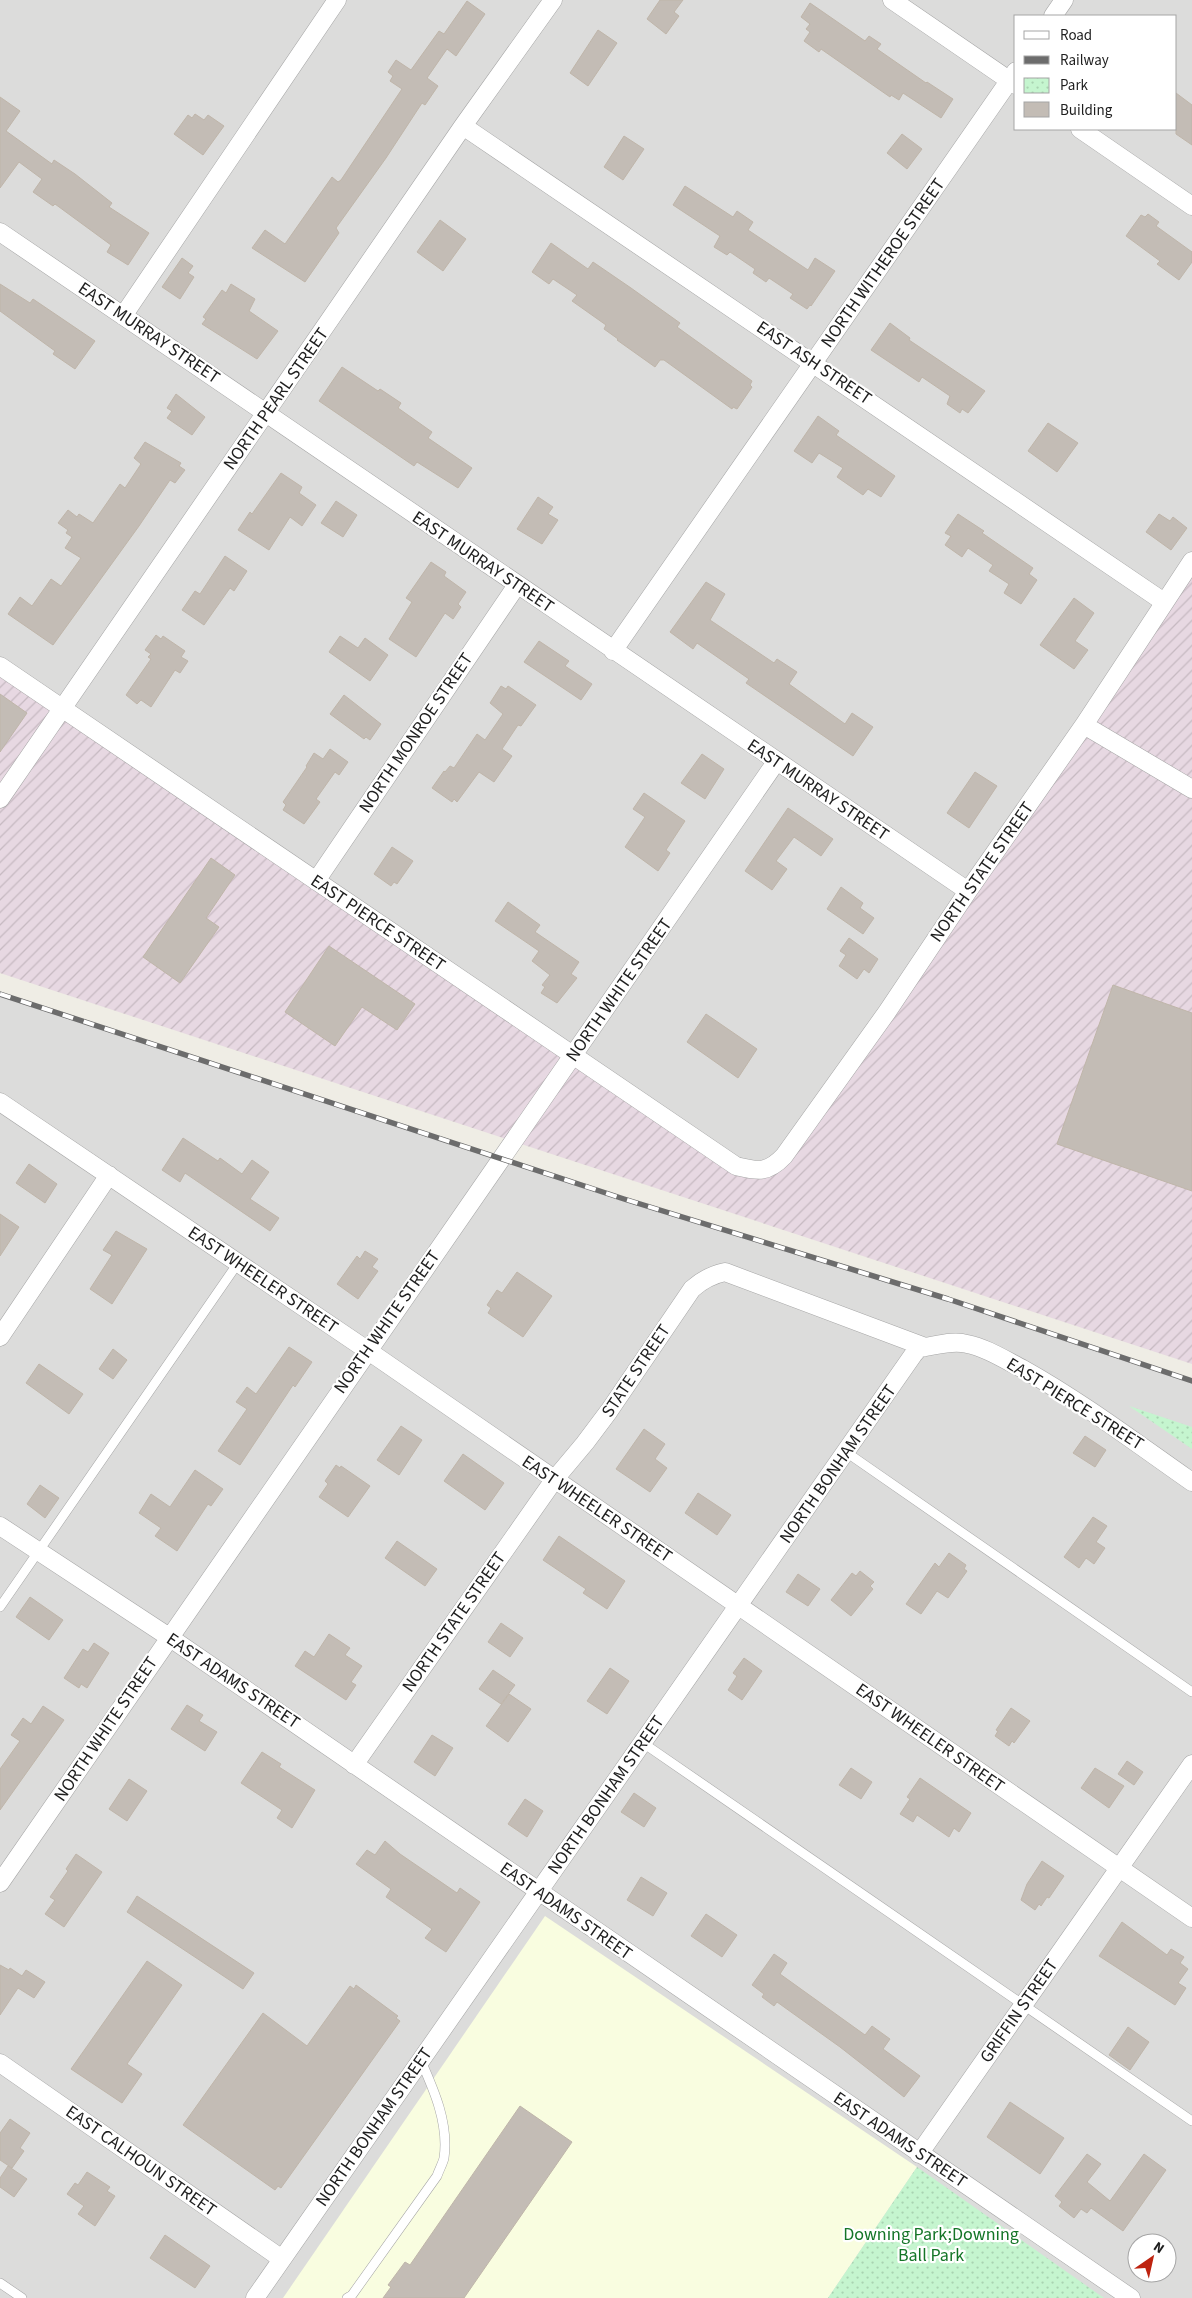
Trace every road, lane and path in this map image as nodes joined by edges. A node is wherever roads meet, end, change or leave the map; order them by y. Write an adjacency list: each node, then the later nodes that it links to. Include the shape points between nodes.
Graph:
1 (336, 0): 11 (street)
2 (553, 0): 7 (street, NORTH PEARL STREET)
3 (892, 0): 6 (street)
4 (1064, 0): 5 (street)
5 (1054, 15)
6 (1014, 79): 12 (street, NORTH WITHEROE STREET)
7 (463, 126): 12 (street, EAST ASH STREET); 13 (street, NORTH PEARL STREET)
8 (1081, 130): 9 (street)
9 (1192, 206)
10 (0, 232): 11 (street, EAST MURRAY STREET)
11 (123, 316): 13 (street, EAST MURRAY STREET)
12 (814, 363): 16 (street, EAST ASH STREET); 17 (street, NORTH WITHEROE STREET)
13 (266, 414): 15 (street, EAST MURRAY STREET); 19 (street, NORTH PEARL STREET)
14 (1192, 561): 16 (street, NORTH STATE STREET)
15 (516, 585): 17 (street, EAST MURRAY STREET); 24 (street, NORTH MONROE STREET)
16 (1164, 602): 20 (street, NORTH STATE STREET)
17 (613, 651): 21 (street, EAST MURRAY STREET)
18 (0, 666): 19 (street, EAST PIERCE STREET)
19 (62, 708): 23 (street, NORTH PEARL STREET); 24 (street, EAST PIERCE STREET)
20 (1084, 725): 22 (street); 25 (street, NORTH STATE STREET)
21 (776, 762): 25 (street, EAST MURRAY STREET); 26 (street, NORTH WHITE STREET)
22 (1192, 789)
23 (0, 799)
24 (316, 881): 26 (street, EAST PIERCE STREET)
25 (968, 890): 28 (street, NORTH STATE STREET, via 887,1012 784,1156 771,1168)
26 (573, 1055): 28 (street, EAST PIERCE STREET, via 736,1166); 34 (street, NORTH WHITE STREET)
27 (0, 1102): 29 (street, EAST WHEELER STREET)
28 (759, 1171)
29 (109, 1175): 30 (street, EAST WHEELER STREET); 32 (street)
30 (238, 1263): 34 (street, EAST WHEELER STREET); 39 (lane)
31 (725, 1272): 33 (street, EAST PIERCE STREET); 36 (street, STATE STREET, via 707,1278 692,1289 604,1417)
32 (0, 1337)
33 (925, 1347): 35 (street, NORTH BONHAM STREET, via 913,1354); 37 (street, EAST PIERCE STREET, via 966,1343 997,1355 1078,1402)
34 (367, 1350): 36 (street, EAST WHEELER STREET); 42 (street, NORTH WHITE STREET)
35 (846, 1452): 41 (street, NORTH BONHAM STREET); 43 (lane)
36 (554, 1480): 41 (street, EAST WHEELER STREET); 46 (street, NORTH STATE STREET)
37 (1192, 1482)
38 (0, 1526): 39 (street, EAST ADAMS STREET)
39 (38, 1551): 40 (lane); 42 (street, EAST ADAMS STREET)
40 (0, 1606)
41 (739, 1606): 44 (street, NORTH BONHAM STREET); 47 (street, EAST WHEELER STREET)
42 (169, 1637): 46 (street, EAST ADAMS STREET); 48 (street, NORTH WHITE STREET)
43 (1192, 1692)
44 (643, 1743): 49 (street, NORTH BONHAM STREET); 51 (lane)
45 (1192, 1764): 47 (street, GRIFFIN STREET)
46 (354, 1765): 49 (street, EAST ADAMS STREET)
47 (1118, 1868): 50 (street, EAST WHEELER STREET); 51 (street, GRIFFIN STREET)
48 (0, 1883)
49 (538, 1891): 52 (street, NORTH BONHAM STREET); 55 (street, EAST ADAMS STREET)
50 (1192, 1918)
51 (1023, 2005): 54 (lane); 55 (street, GRIFFIN STREET)
52 (421, 2060): 56 (street, NORTH BONHAM STREET); 60 (lane, via 436,2095 443,2128 444,2158 437,2176)
53 (0, 2063): 56 (street, EAST CALHOUN STREET)
54 (1192, 2121)
55 (919, 2154): 61 (street, EAST ADAMS STREET)
56 (282, 2259): 59 (street, NORTH BONHAM STREET)
57 (0, 2284): 58 (lane)
58 (22, 2298)
59 (255, 2298)
60 (347, 2298)
61 (1131, 2298)

